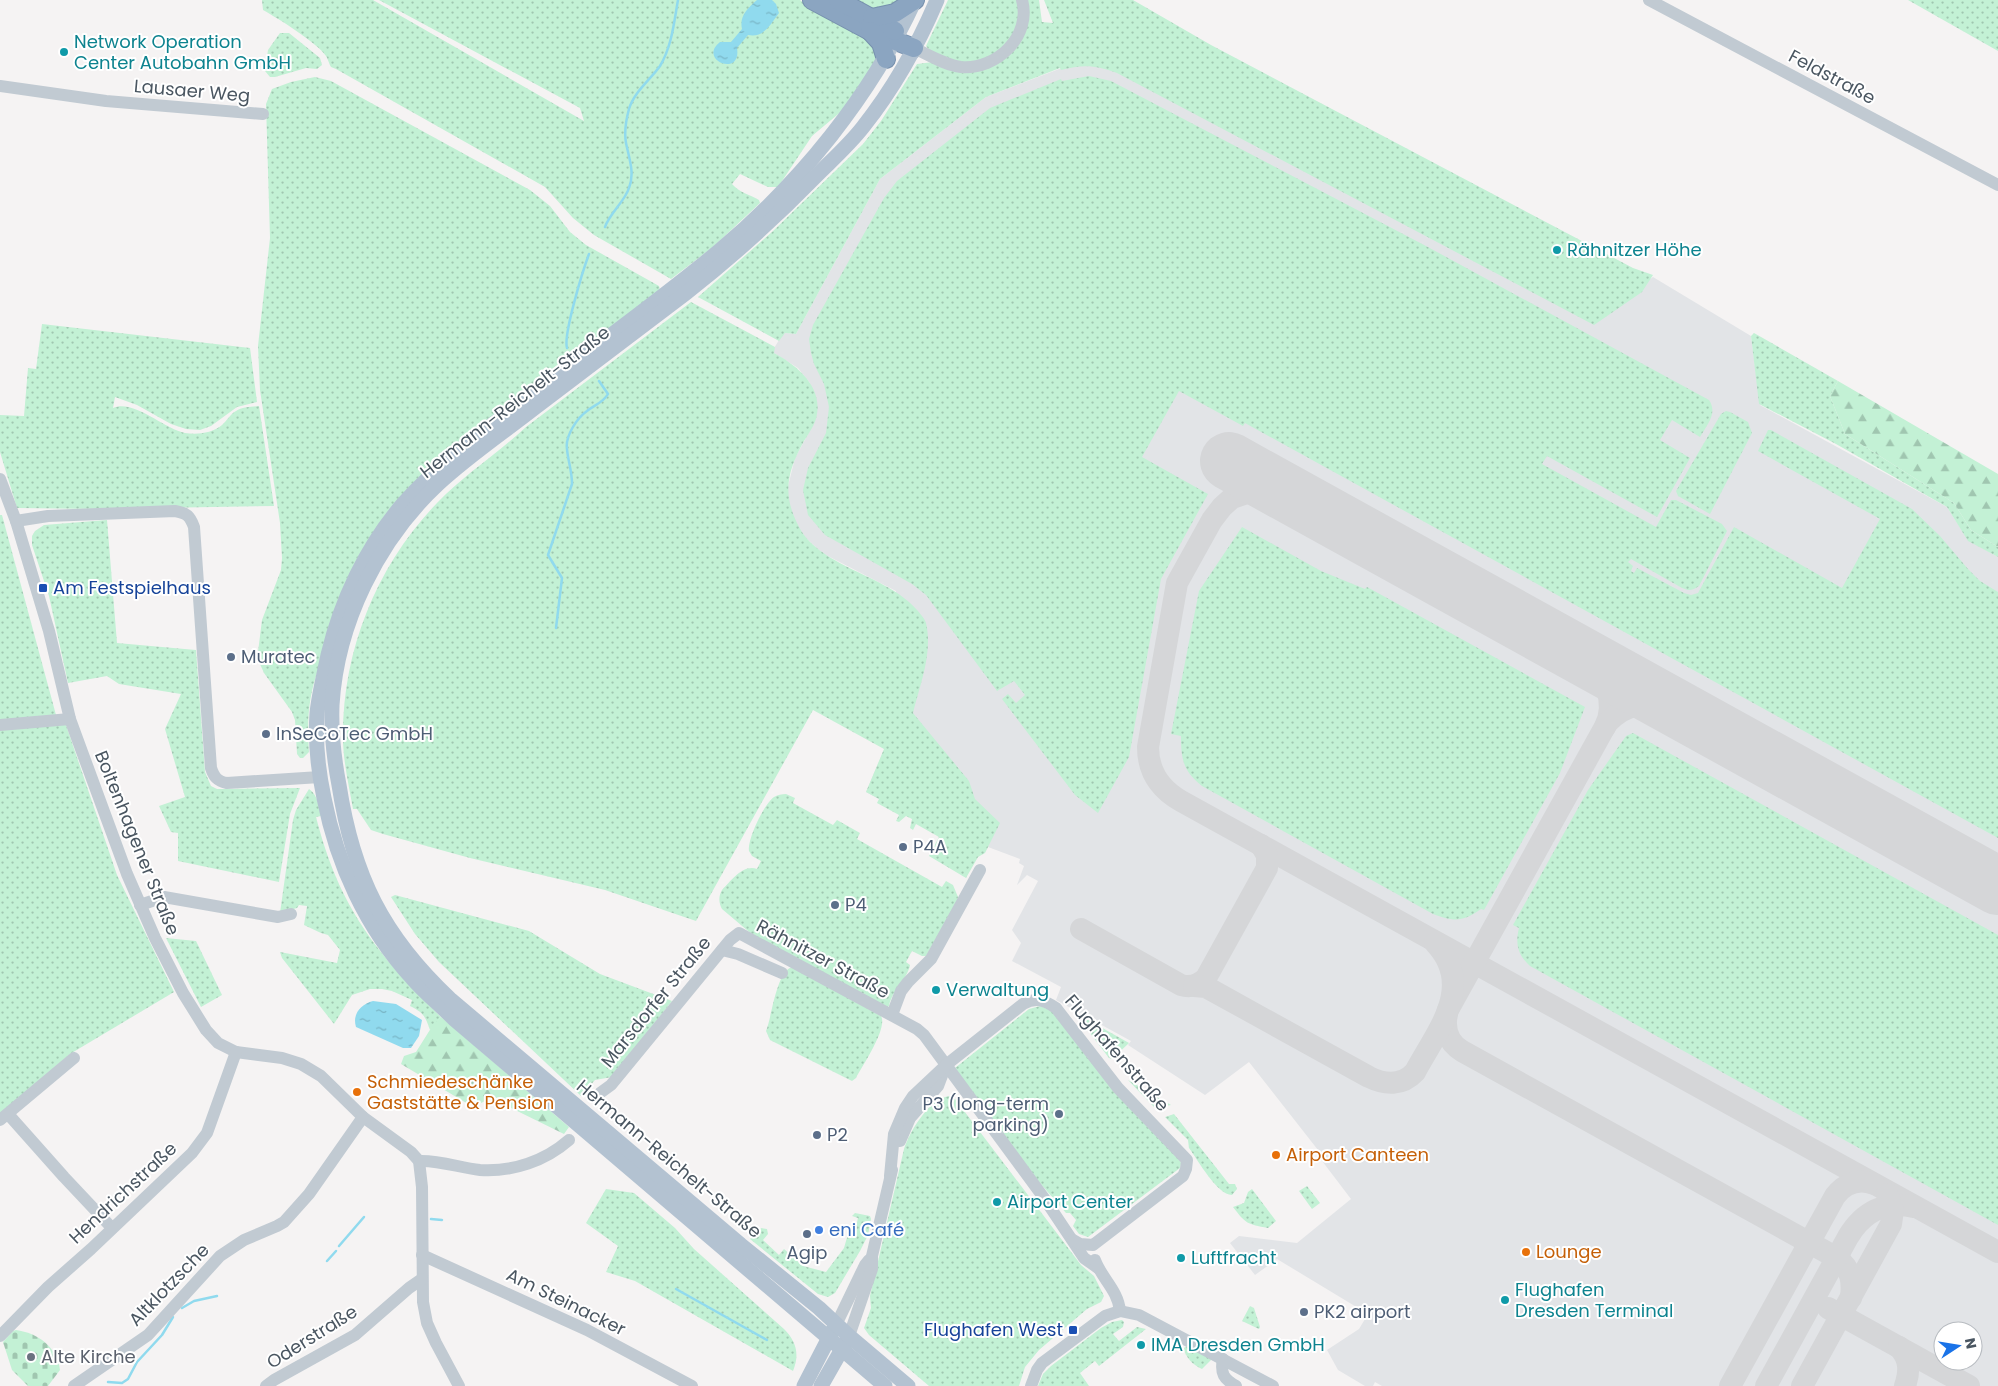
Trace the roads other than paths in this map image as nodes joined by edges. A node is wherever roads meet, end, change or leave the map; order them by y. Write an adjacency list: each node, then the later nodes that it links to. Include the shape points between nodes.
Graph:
1 (812, 0): 7 (highway)
2 (838, 0): 7 (highway)
3 (915, 0): 7 (highway); 8 (main road, Hermann-Reichelt-Straße)
4 (937, 0): 9 (main road, Hermann-Reichelt-Straße)
5 (1022, 0): 9 (street, via 1024,18 1020,33 1010,48 983,65 950,65)
6 (1649, 0): 13 (street, Feldstraße)
7 (871, 24): 8 (highway); 10 (highway)
8 (898, 38): 9 (highway); 10 (main road, Hermann-Reichelt-Straße)
9 (914, 48): 18 (main road, Hermann-Reichelt-Straße, via 862,128 778,214 701,281 457,468 411,514 375,565 345,636 332,706)
10 (886, 59): 19 (main road, Hermann-Reichelt-Straße, via 821,147 776,198 721,249 443,463 402,505 376,540 351,585 333,634 317,714)
11 (0, 86): 12 (street, Lausaer Weg, via 106,101)
12 (263, 114)
13 (1998, 185)
14 (0, 479): 15 (street, Boltenhagener Straße)
15 (16, 522): 16 (street, Boltenhagener Straße, via 49,631); 19 (street, via 48,516 175,511 190,516 194,527 213,776 220,782)
16 (70, 719): 17 (street); 21 (street, Boltenhagener Straße)
17 (0, 725)
18 (337, 776): 19 (main road); 46 (main road, Hermann-Reichelt-Straße, via 348,833 361,876 381,916 414,962 450,999)
19 (320, 777): 48 (main road, Hermann-Reichelt-Straße, via 331,831 352,888 376,931 411,978 454,1019)
20 (980, 870): 26 (street, Rähnitzer Straße, via 931,959 904,987)
21 (140, 905): 22 (street, via 164,897 278,917); 27 (street, Boltenhagener Straße, via 183,993 206,1030 218,1043)
22 (291, 914)
23 (739, 933): 24 (street, Marsdorfer Straße); 26 (street, Rähnitzer Straße)
24 (722, 950): 25 (street); 31 (street, Marsdorfer Straße, via 611,1085)
25 (782, 973)
26 (892, 1015): 29 (street, Rähnitzer Straße, via 917,1029)
27 (236, 1052): 34 (street, Boltenhagener Straße, via 301,1064 321,1076); 38 (street, Hendrichstraße, via 206,1132 192,1153)
28 (74, 1058): 33 (street)
29 (946, 1065): 30 (street, Flughafenstraße); 32 (street, Rähnitzer Straße); 37 (street, Flughafenstraße, via 923,1085 905,1108 894,1134); 40 (street, Flughafenstraße, via 1023,1004 1042,1000 1056,1008 1118,1088 1183,1154 1186,1168 1183,1176)
30 (934, 1091): 32 (street, via 950,1089); 37 (street, Flughafenstraße, via 910,1118)
31 (600, 1093)
32 (969, 1098): 39 (street)
33 (4, 1117): 38 (street)
34 (363, 1118): 36 (street, Boltenhagener Straße); 51 (street, Altklotzsche, via 284,1222 244,1240 220,1256 148,1335)
35 (569, 1140): 36 (street, via 556,1151 526,1166 481,1170)
36 (419, 1161): 41 (street)
37 (890, 1176): 42 (street, Flughafenstraße)
38 (112, 1228): 47 (street, Hendrichstraße, via 48,1286)
39 (1073, 1240): 40 (street); 43 (street, via 1084,1258)
40 (1093, 1245): 43 (street)
41 (422, 1255): 44 (street); 54 (street, Am Steinacker, via 587,1330)
42 (872, 1256): 46 (street, Flughafenstraße); 49 (street, Flughafenstraße, via 872,1269)
43 (1098, 1268): 45 (street, via 1114,1289)
44 (422, 1278): 52 (street, Oderstraße, via 355,1335); 53 (street, via 428,1323)
45 (1120, 1311): 50 (street, via 1138,1314); 59 (street, via 1105,1316 1050,1356 1037,1370)
46 (836, 1324): 48 (main road, Flughafenstraße); 49 (main road, Hermann-Reichelt-Straße)
47 (0, 1336)
48 (828, 1338): 49 (main road, Hermann-Reichelt-Straße); 55 (main road, Flughafenstraße)
49 (846, 1343): 56 (main road, Flughafenstraße); 57 (main road, Hermann-Reichelt-Straße); 58 (main road, Hermann-Reichelt-Straße)
50 (1224, 1359): 60 (street, via 1222,1375); 61 (street)
51 (74, 1386)
52 (266, 1386)
53 (459, 1386)
54 (692, 1386)
55 (804, 1386)
56 (820, 1386)
57 (885, 1386)
58 (908, 1386)
59 (1031, 1386)
60 (1236, 1386)
61 (1273, 1386)

